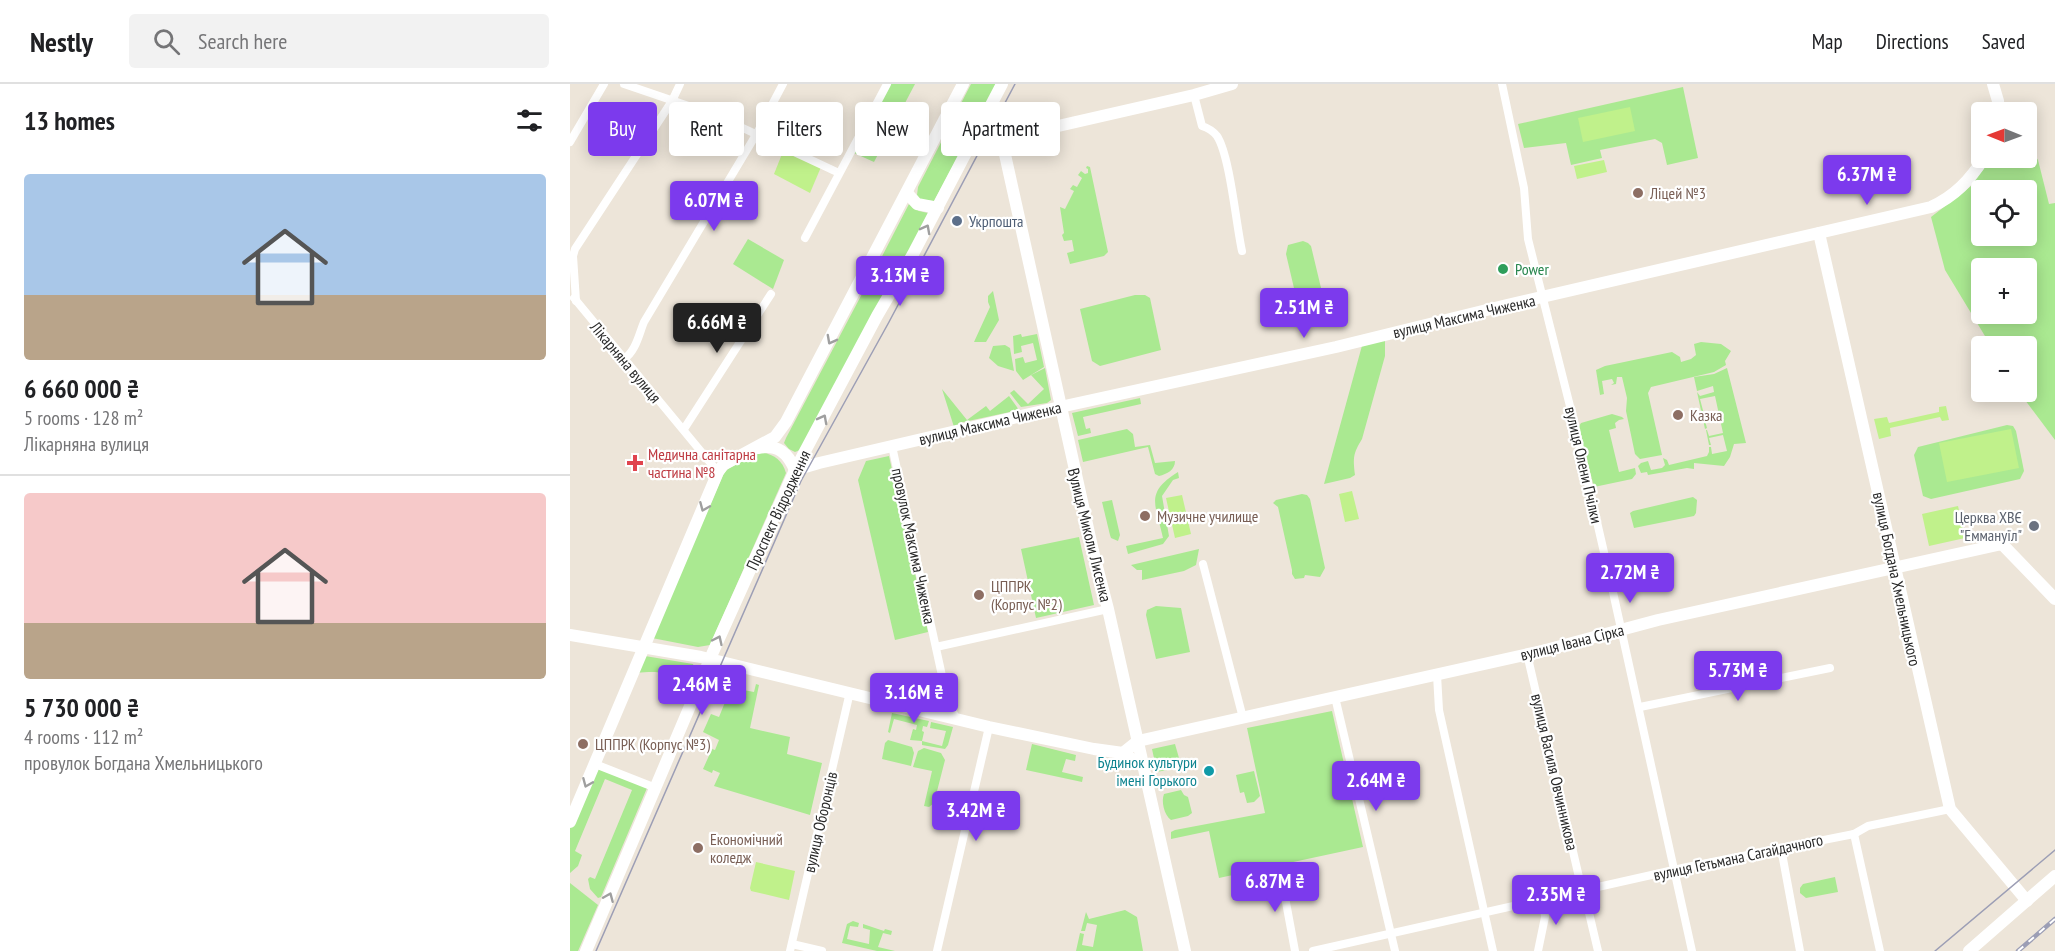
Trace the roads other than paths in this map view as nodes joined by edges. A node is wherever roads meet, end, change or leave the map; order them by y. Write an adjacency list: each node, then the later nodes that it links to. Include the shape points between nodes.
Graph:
1 (604, 84): 20 (street)
2 (624, 84): 13 (street)
3 (680, 84): 13 (street)
4 (783, 84): 14 (street)
5 (887, 84): 25 (street)
6 (963, 84): 26 (street, Проспект Відродження)
7 (1002, 84): 15 (street, Проспект Відродження)
8 (1232, 84): 11 (street)
9 (1502, 84): 33 (street, вулиця Олени Пчілки)
10 (1993, 84): 16 (street)
11 (1210, 87): 12 (street)
12 (1194, 95): 17 (street); 30 (street, via 1202,126 1217,136 1223,150)
13 (672, 101): 18 (street); 32 (street, via 575,249)
14 (773, 102)
15 (993, 102)
16 (1998, 102)
17 (1060, 126)
18 (756, 133)
19 (756, 135): 34 (street, via 644,322 630,356)
20 (570, 142)
21 (804, 156): 25 (street)
22 (965, 156): 27 (street, Проспект Відродження)
23 (1005, 156): 35 (street, Вулиця Миколи Лисенка)
24 (1977, 168): 28 (street, вулиця Максима Чиженка, via 1967,183 1931,207)
25 (839, 173): 29 (street)
26 (907, 193): 27 (street, via 917,204); 38 (street, Проспект Відродження, one-way to 38, via 793,410 775,436)
27 (938, 207): 39 (street, Проспект Відродження, one-way to 27)
28 (1819, 233): 33 (street, вулиця Максима Чиженка); 42 (street, вулиця Богдана Хмельницького)
29 (805, 238)
30 (1242, 251)
31 (771, 294): 36 (street)
32 (573, 297): 34 (street, Лікарняна вулиця)
33 (1542, 298): 35 (street, вулиця Максима Чиженка); 45 (street, вулиця Олени Пчілки)
34 (624, 359): 36 (street, Лікарняна вулиця)
35 (1060, 407): 37 (street, вулиця Максима Чиженка); 44 (street, Вулиця Миколи Лисенка)
36 (684, 429): 40 (street, Лікарняна вулиця)
37 (892, 446): 39 (street, вулиця Максима Чиженка); 48 (street, провулок Максима Чиженка)
38 (752, 449): 39 (street, via 777,447 788,456); 40 (street, Проспект Відродження)
39 (795, 470): 50 (street, Проспект Відродження, one-way to 39)
40 (718, 472): 47 (street, one-way to 47)
41 (1203, 564): 58 (street)
42 (1894, 567): 43 (street, вулиця Івана Сірка, via 2002,544); 45 (street, вулиця Івана Сірка); 66 (street, вулиця Богдана Хмельницького)
43 (2055, 599)
44 (1108, 609): 48 (street, провулок Максима Чиженка); 61 (street, Вулиця Миколи Лисенка)
45 (1622, 630): 49 (street, вулиця Івана Сірка); 56 (street, вулиця Олени Пчілки)
46 (570, 635): 47 (street)
47 (645, 647): 50 (street); 63 (street)
48 (936, 647): 54 (street, провулок Максима Чиженка)
49 (1527, 654): 52 (street, вулиця Івана Сірка); 73 (street, вулиця Василя Овчинникова)
50 (709, 660): 53 (street); 65 (street, Проспект Відродження)
51 (1830, 668): 56 (street)
52 (1437, 675): 55 (street, вулиця Івана Сірка); 76 (street, via 1439,710)
53 (850, 692): 57 (street); 78 (street, вулиця Оборонців)
54 (946, 694): 57 (street, via 946,708); 59 (street, провулок Максима Чиженка)
55 (1335, 697): 58 (street, вулиця Івана Сірка); 77 (street)
56 (1640, 707): 70 (street, вулиця Олени Пчілки)
57 (932, 713): 59 (street)
58 (1243, 718): 61 (street, вулиця Івана Сірка)
59 (956, 719): 60 (street)
60 (989, 727): 62 (street); 81 (street)
61 (1138, 741): 62 (street); 64 (street, Вулиця Миколи Лисенка)
62 (1124, 753): 64 (street)
63 (595, 764): 65 (street); 67 (street, one-way to 67)
64 (1144, 767): 82 (street, Вулиця Миколи Лисенка)
65 (656, 788): 79 (street, Проспект Відродження, one-way to 65)
66 (1950, 809): 68 (street, вулиця Гетьмана Сагайдачного, via 1868,826); 75 (street, вулиця Богдана Хмельницького)
67 (570, 822)
68 (1854, 834): 69 (street, вулиця Гетьмана Сагайдачного); 91 (street)
69 (1781, 848): 70 (street, вулиця Гетьмана Сагайдачного); 90 (street)
70 (1675, 869): 73 (street, вулиця Гетьмана Сагайдачного); 89 (street, вулиця Олени Пчілки)
71 (1280, 870): 83 (street)
72 (2055, 876): 75 (street)
73 (1582, 890): 74 (street, вулиця Гетьмана Сагайдачного); 88 (street, вулиця Василя Овчинникова)
74 (1543, 898): 76 (street, вулиця Гетьмана Сагайдачного); 87 (street, via 1545,918)
75 (2027, 901): 92 (street)
76 (1484, 912): 77 (street, вулиця Гетьмана Сагайдачного); 86 (street)
77 (1392, 934): 84 (street, вулиця Гетьмана Сагайдачного); 85 (street)
78 (791, 948): 80 (street)
79 (586, 951)
80 (822, 951)
81 (937, 951)
82 (1185, 951)
83 (1295, 951)
84 (1313, 951)
85 (1395, 951)
86 (1492, 951)
87 (1538, 951)
88 (1598, 951)
89 (1692, 951)
90 (1800, 951)
91 (1880, 951)
92 (1969, 951)

